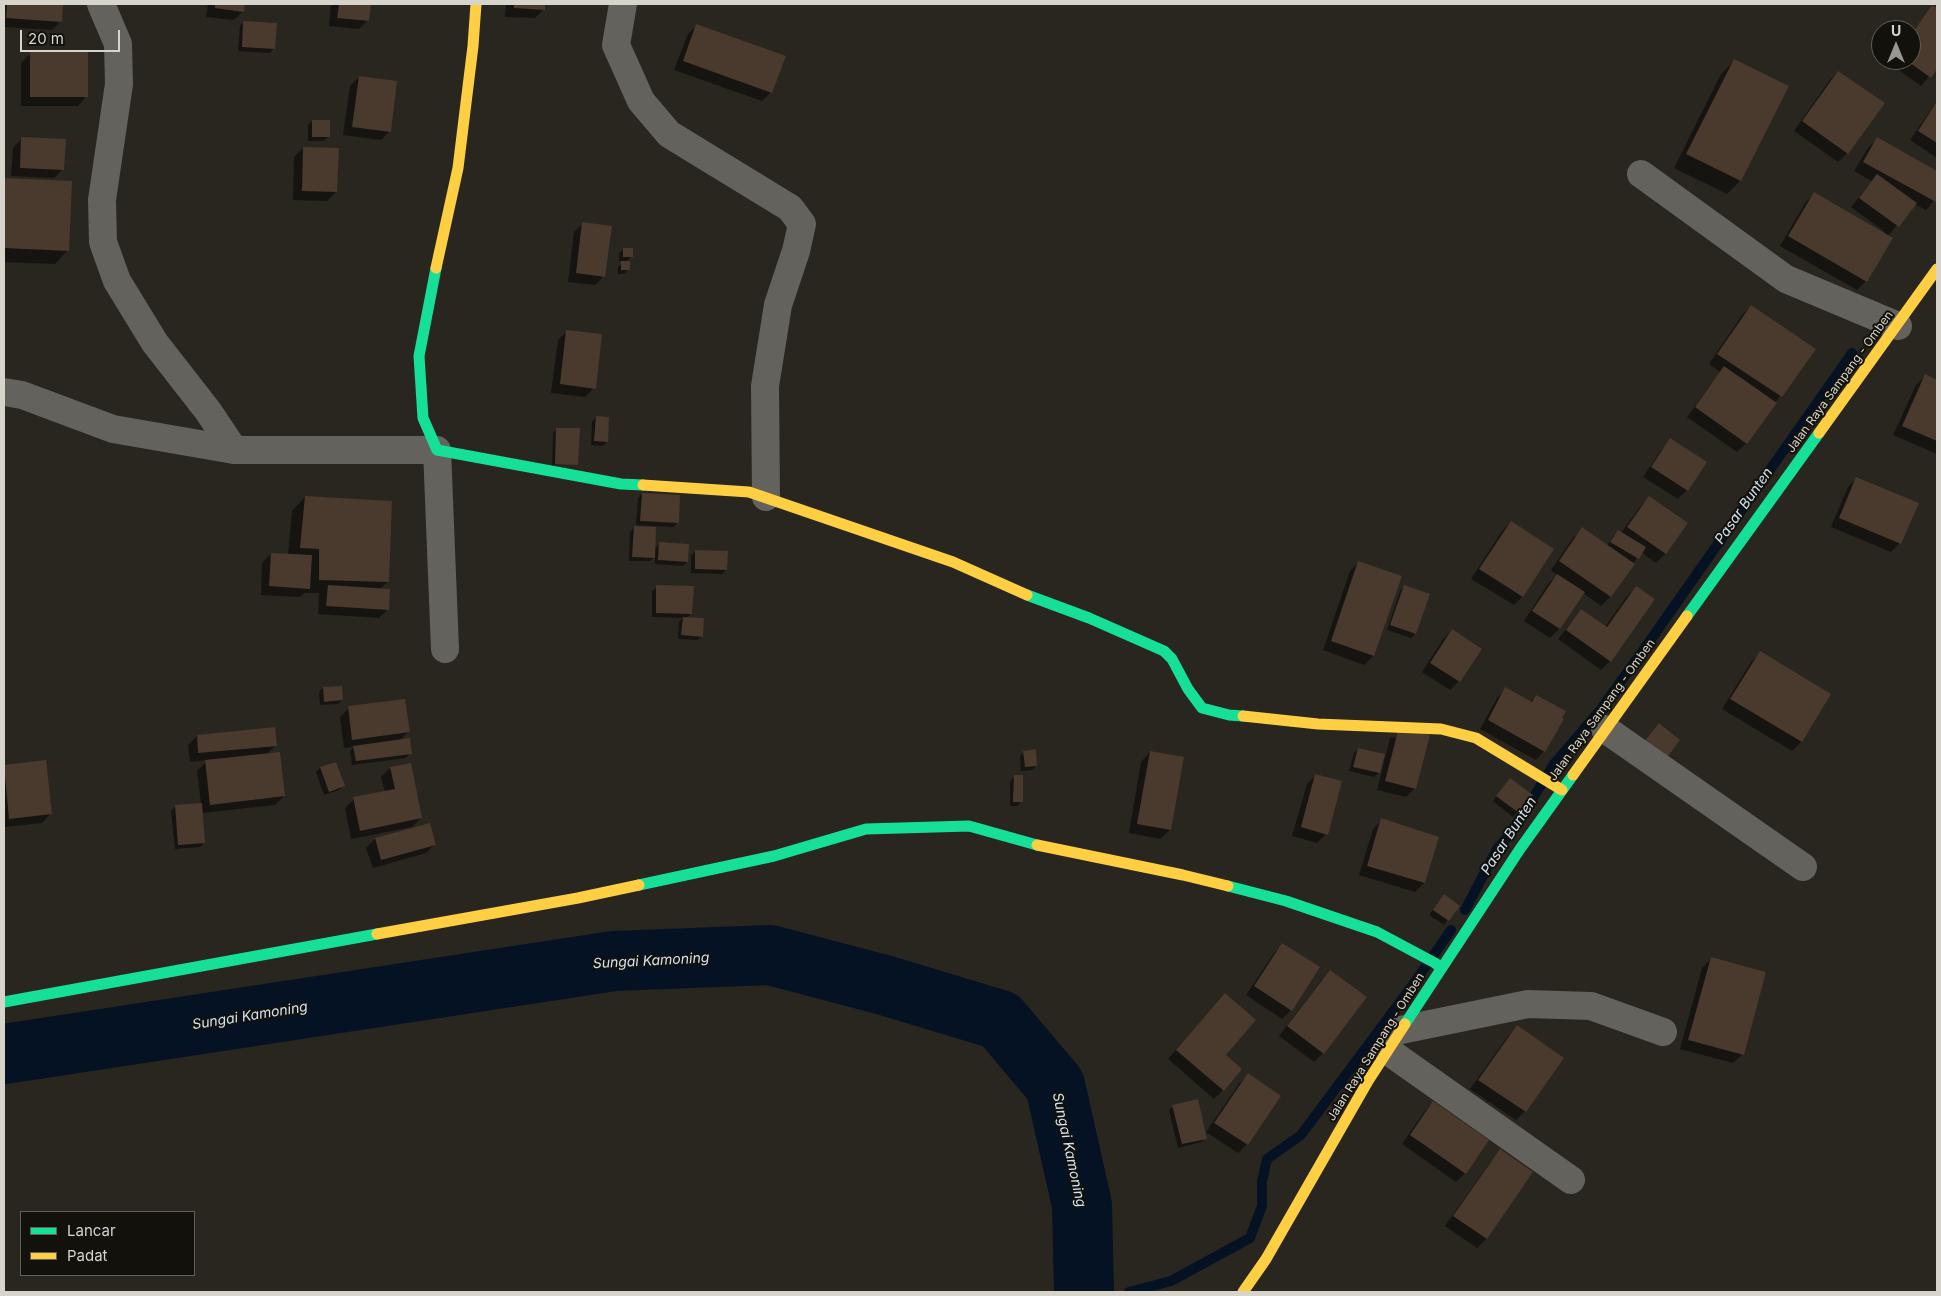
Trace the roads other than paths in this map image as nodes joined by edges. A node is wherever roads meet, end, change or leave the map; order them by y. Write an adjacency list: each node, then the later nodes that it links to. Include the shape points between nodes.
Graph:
1 (101, 4): 8 (street, via 118,44 119,84 102,200 103,242 117,281 155,343)
2 (476, 4): 9 (street, via 458,168 419,356 423,418)
3 (623, 4): 10 (street, via 616,45 641,101 669,134 790,208 802,224 778,305 764,386)
4 (1641, 174): 6 (street, via 1786,279)
5 (1937, 269): 6 (street, Jalan Raya Sampang - Omben)
6 (1898, 326): 12 (street, Jalan Raya Sampang - Omben)
7 (4, 392): 8 (street, via 22,395 113,429)
8 (234, 450): 9 (street)
9 (437, 450): 10 (street, via 621,484 748,492); 11 (street)
10 (766, 496): 13 (street, via 953,562 1164,651 1202,708 1229,715 1318,724 1442,728 1476,738)
11 (445, 649)
12 (1606, 728): 13 (street, Jalan Raya Sampang - Omben); 14 (street)
13 (1562, 790): 15 (street, Jalan Raya Sampang - Omben)
14 (1802, 867)
15 (1438, 966): 16 (street, via 1377,932 1286,901 1183,875 1054,850 969,826 866,829 774,856 578,898); 18 (street, Jalan Raya Sampang - Omben)
16 (4, 1002)
17 (1663, 1032): 18 (street, via 1591,1006 1528,1004)
18 (1394, 1040): 19 (street); 20 (street, Jalan Raya Sampang - Omben, via 1266,1259)
19 (1571, 1180)
20 (1243, 1292)

